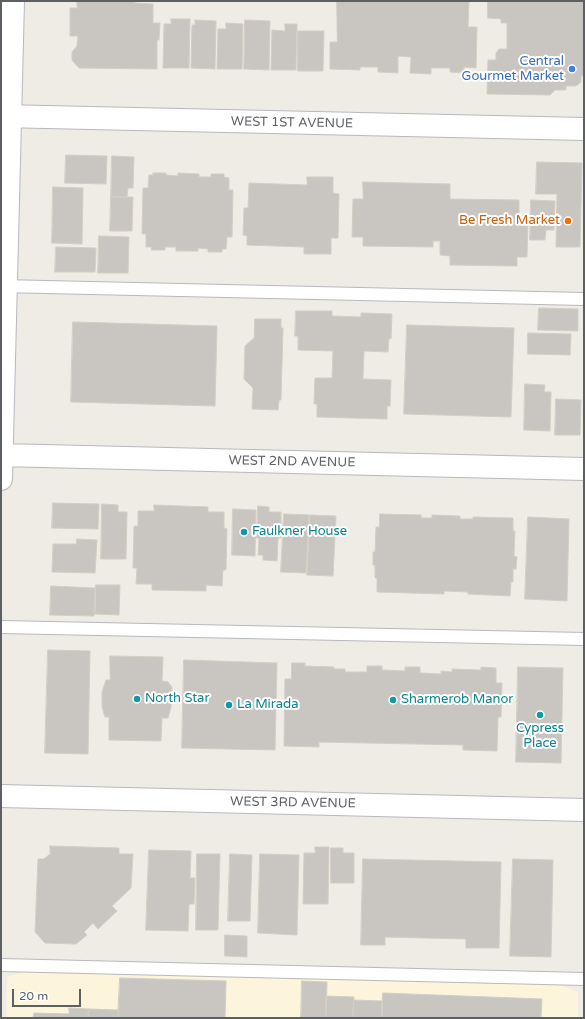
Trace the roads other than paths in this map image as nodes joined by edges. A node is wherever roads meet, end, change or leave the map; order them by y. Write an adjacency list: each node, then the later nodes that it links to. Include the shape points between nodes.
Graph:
1 (13, 1): 2 (street)
2 (6, 116): 3 (street, WEST 1ST AVENUE); 4 (street)
3 (584, 129)
4 (4, 286): 5 (lane); 6 (street)
5 (584, 299)
6 (1, 455): 7 (street, WEST 2ND AVENUE); 8 (street)
7 (584, 469)
8 (1, 479)
9 (1, 627): 10 (lane)
10 (584, 639)
11 (1, 796): 12 (street, WEST 3RD AVENUE)
12 (584, 810)
13 (1, 965): 14 (lane)
14 (584, 979)

